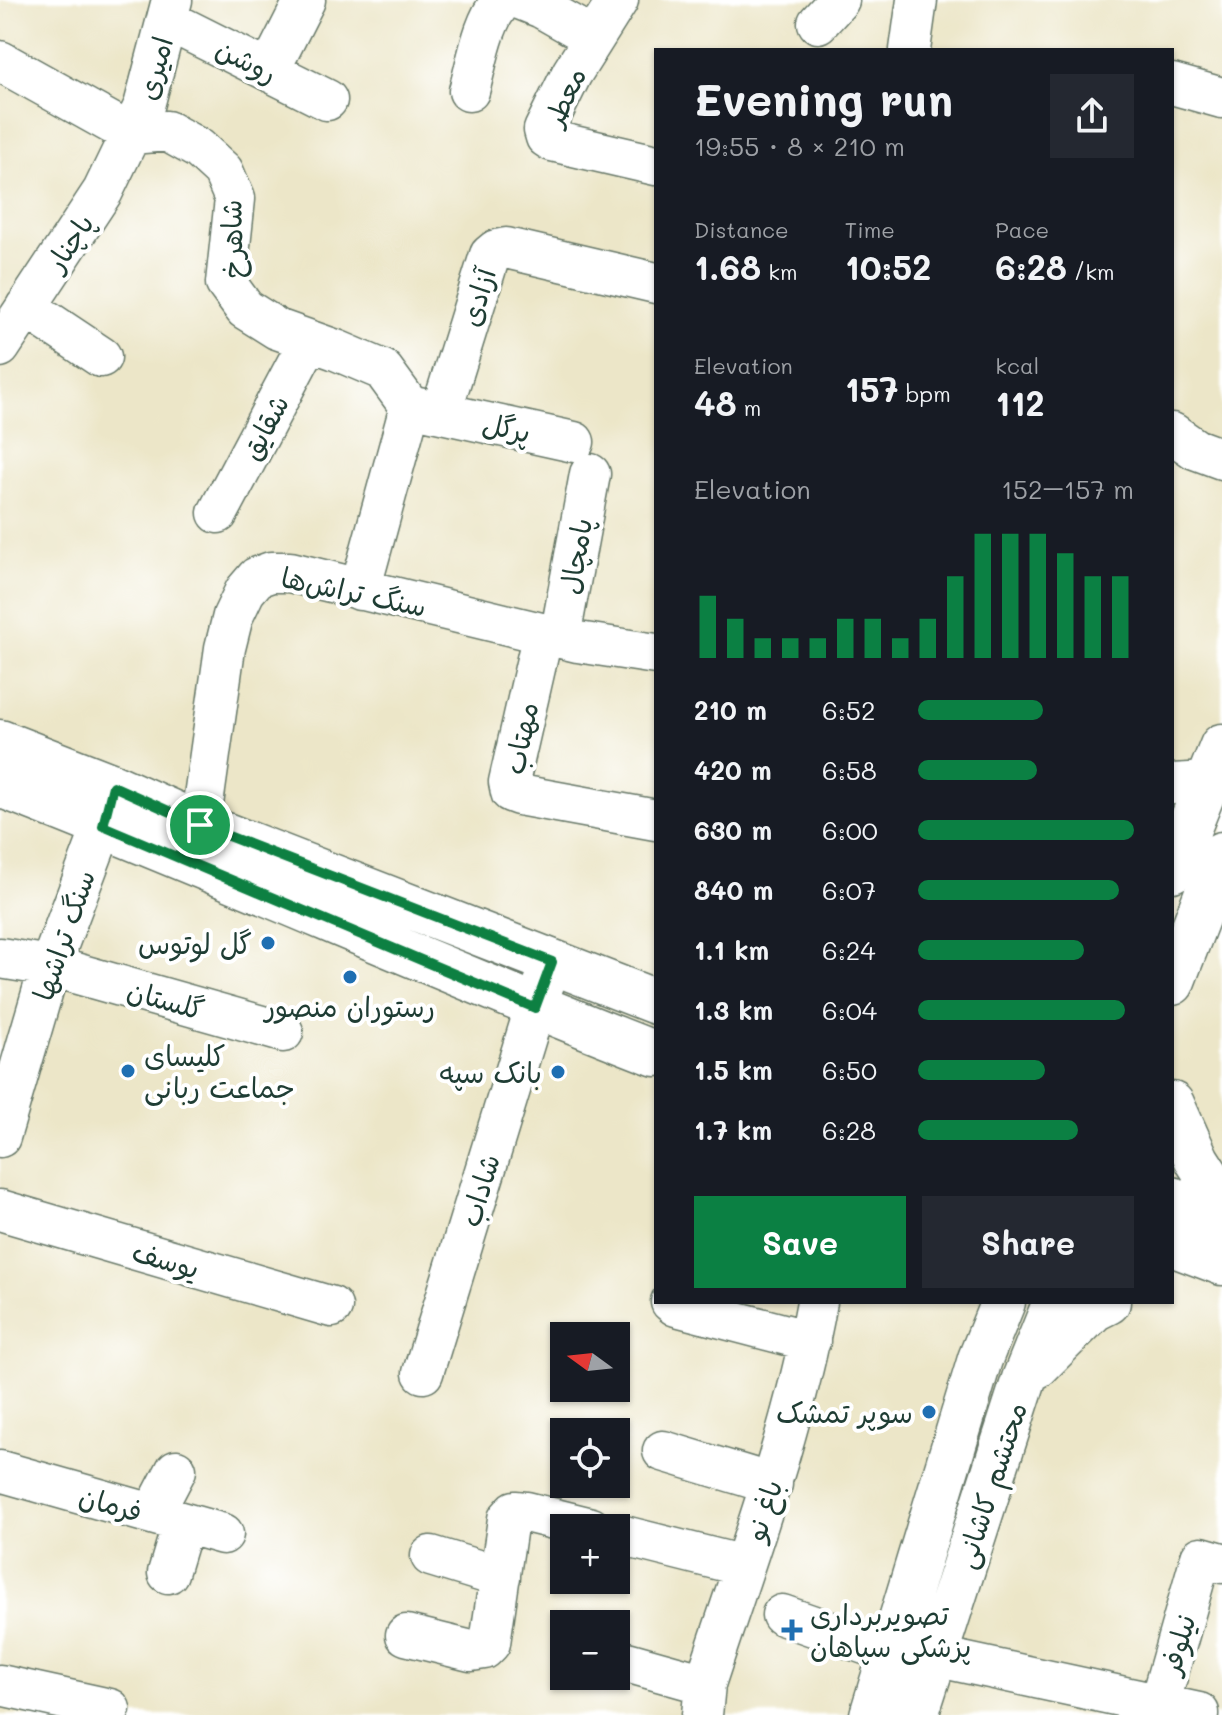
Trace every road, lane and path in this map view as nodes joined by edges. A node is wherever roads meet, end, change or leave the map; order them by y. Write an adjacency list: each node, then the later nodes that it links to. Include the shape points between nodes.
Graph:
1 (305, 0): 10 (street)
2 (503, 0): 12 (street, via 485,33)
3 (522, 0): 7 (street)
4 (618, 0): 7 (street, معطر)
5 (917, 0): 8 (street)
6 (170, 10): 10 (street, روشن); 15 (street, امیری, via 144,106)
7 (593, 37): 16 (street, معطر, via 544,130 546,137)
8 (910, 48)
9 (0, 61): 15 (street)
10 (269, 71): 14 (street, روشن)
11 (1174, 85): 13 (street)
12 (469, 91)
13 (1222, 98)
14 (327, 100)
15 (131, 134): 18 (street, پاچنار, via 103,191); 19 (street, شاهرخ, via 167,131 223,171 235,199 226,283 245,309)
16 (654, 165)
17 (654, 283): 22 (street, آزادی, via 496,250)
18 (26, 307): 20 (street, پاچنار); 21 (street)
19 (309, 341): 22 (street, شاهرخ, via 383,370); 24 (street, شقایق)
20 (0, 347)
21 (101, 357)
22 (426, 410): 23 (street, پرگل); 25 (street)
23 (582, 458): 26 (street, پامچال)
24 (218, 513)
25 (360, 590): 26 (street, سنگ تراش‌ها); 33 (street, سنگ تراش‌ها, via 271,572 257,577 245,591 225,648)
26 (551, 635): 27 (street, سنگ تراش‌ها); 32 (street, مهتاب, via 509,782 511,792)
27 (654, 654)
28 (0, 742): 31 (main road)
29 (1201, 770): 35 (main road)
30 (0, 785): 31 (main road)
31 (108, 806): 33 (main road); 38 (street, سنگ تراشها); 41 (main road)
32 (654, 820)
33 (200, 825): 37 (main road)
34 (1222, 854): 39 (main road)
35 (1174, 863)
36 (0, 958): 38 (street, گلستان)
37 (552, 962): 40 (main road); 41 (street, شاداب)
38 (50, 966): 42 (street, گلستان); 45 (street, سنگ تراشها)
39 (1174, 978)
40 (654, 1001)
41 (535, 1008): 43 (main road); 62 (street, شاداب)
42 (283, 1032)
43 (654, 1053)
44 (1174, 1108): 46 (main road)
45 (0, 1137)
46 (1222, 1199)
47 (1174, 1200): 49 (main road)
48 (0, 1210): 59 (street, یوسف)
49 (1222, 1219)
50 (1174, 1245): 51 (main road)
51 (1221, 1263): 52 (main road)
52 (1174, 1274)
53 (674, 1304): 60 (street)
54 (817, 1304): 60 (street, باغ نو)
55 (973, 1304): 61 (main road)
56 (1002, 1304): 61 (main road, محتشم کاشانی)
57 (1054, 1304): 63 (main road, محتشم کاشانی)
58 (1104, 1304): 63 (main road)
59 (332, 1307)
60 (810, 1341): 67 (street, باغ نو)
61 (980, 1359): 79 (main road, محتشم کاشانی)
62 (423, 1373)
63 (1024, 1379): 80 (main road, محتشم کاشانی)
64 (663, 1451): 67 (street)
65 (176, 1470): 68 (street)
66 (0, 1471): 68 (street, فرمان)
67 (772, 1484): 74 (street, باغ نو)
68 (168, 1518): 70 (street, فرمان); 75 (street)
69 (550, 1518): 76 (street, via 515,1511 508,1519)
70 (223, 1534)
71 (630, 1538): 74 (street)
72 (431, 1556): 76 (street)
73 (1222, 1563): 84 (street, نیلوفر, via 1201,1557)
74 (744, 1566): 83 (street, باغ نو)
75 (168, 1573)
76 (500, 1577): 78 (street, via 490,1643 484,1649 471,1651)
77 (782, 1615): 79 (street)
78 (406, 1635)
79 (891, 1653): 86 (main road, محتشم کاشانی)
80 (934, 1656): 84 (street, نیلوفر); 87 (main road, محتشم کاشانی)
81 (630, 1666): 83 (street)
82 (0, 1685): 85 (street)
83 (704, 1700)
84 (1159, 1705): 88 (street, نیلوفر)
85 (110, 1709)
86 (872, 1715)
87 (916, 1715)
88 (1199, 1715)

